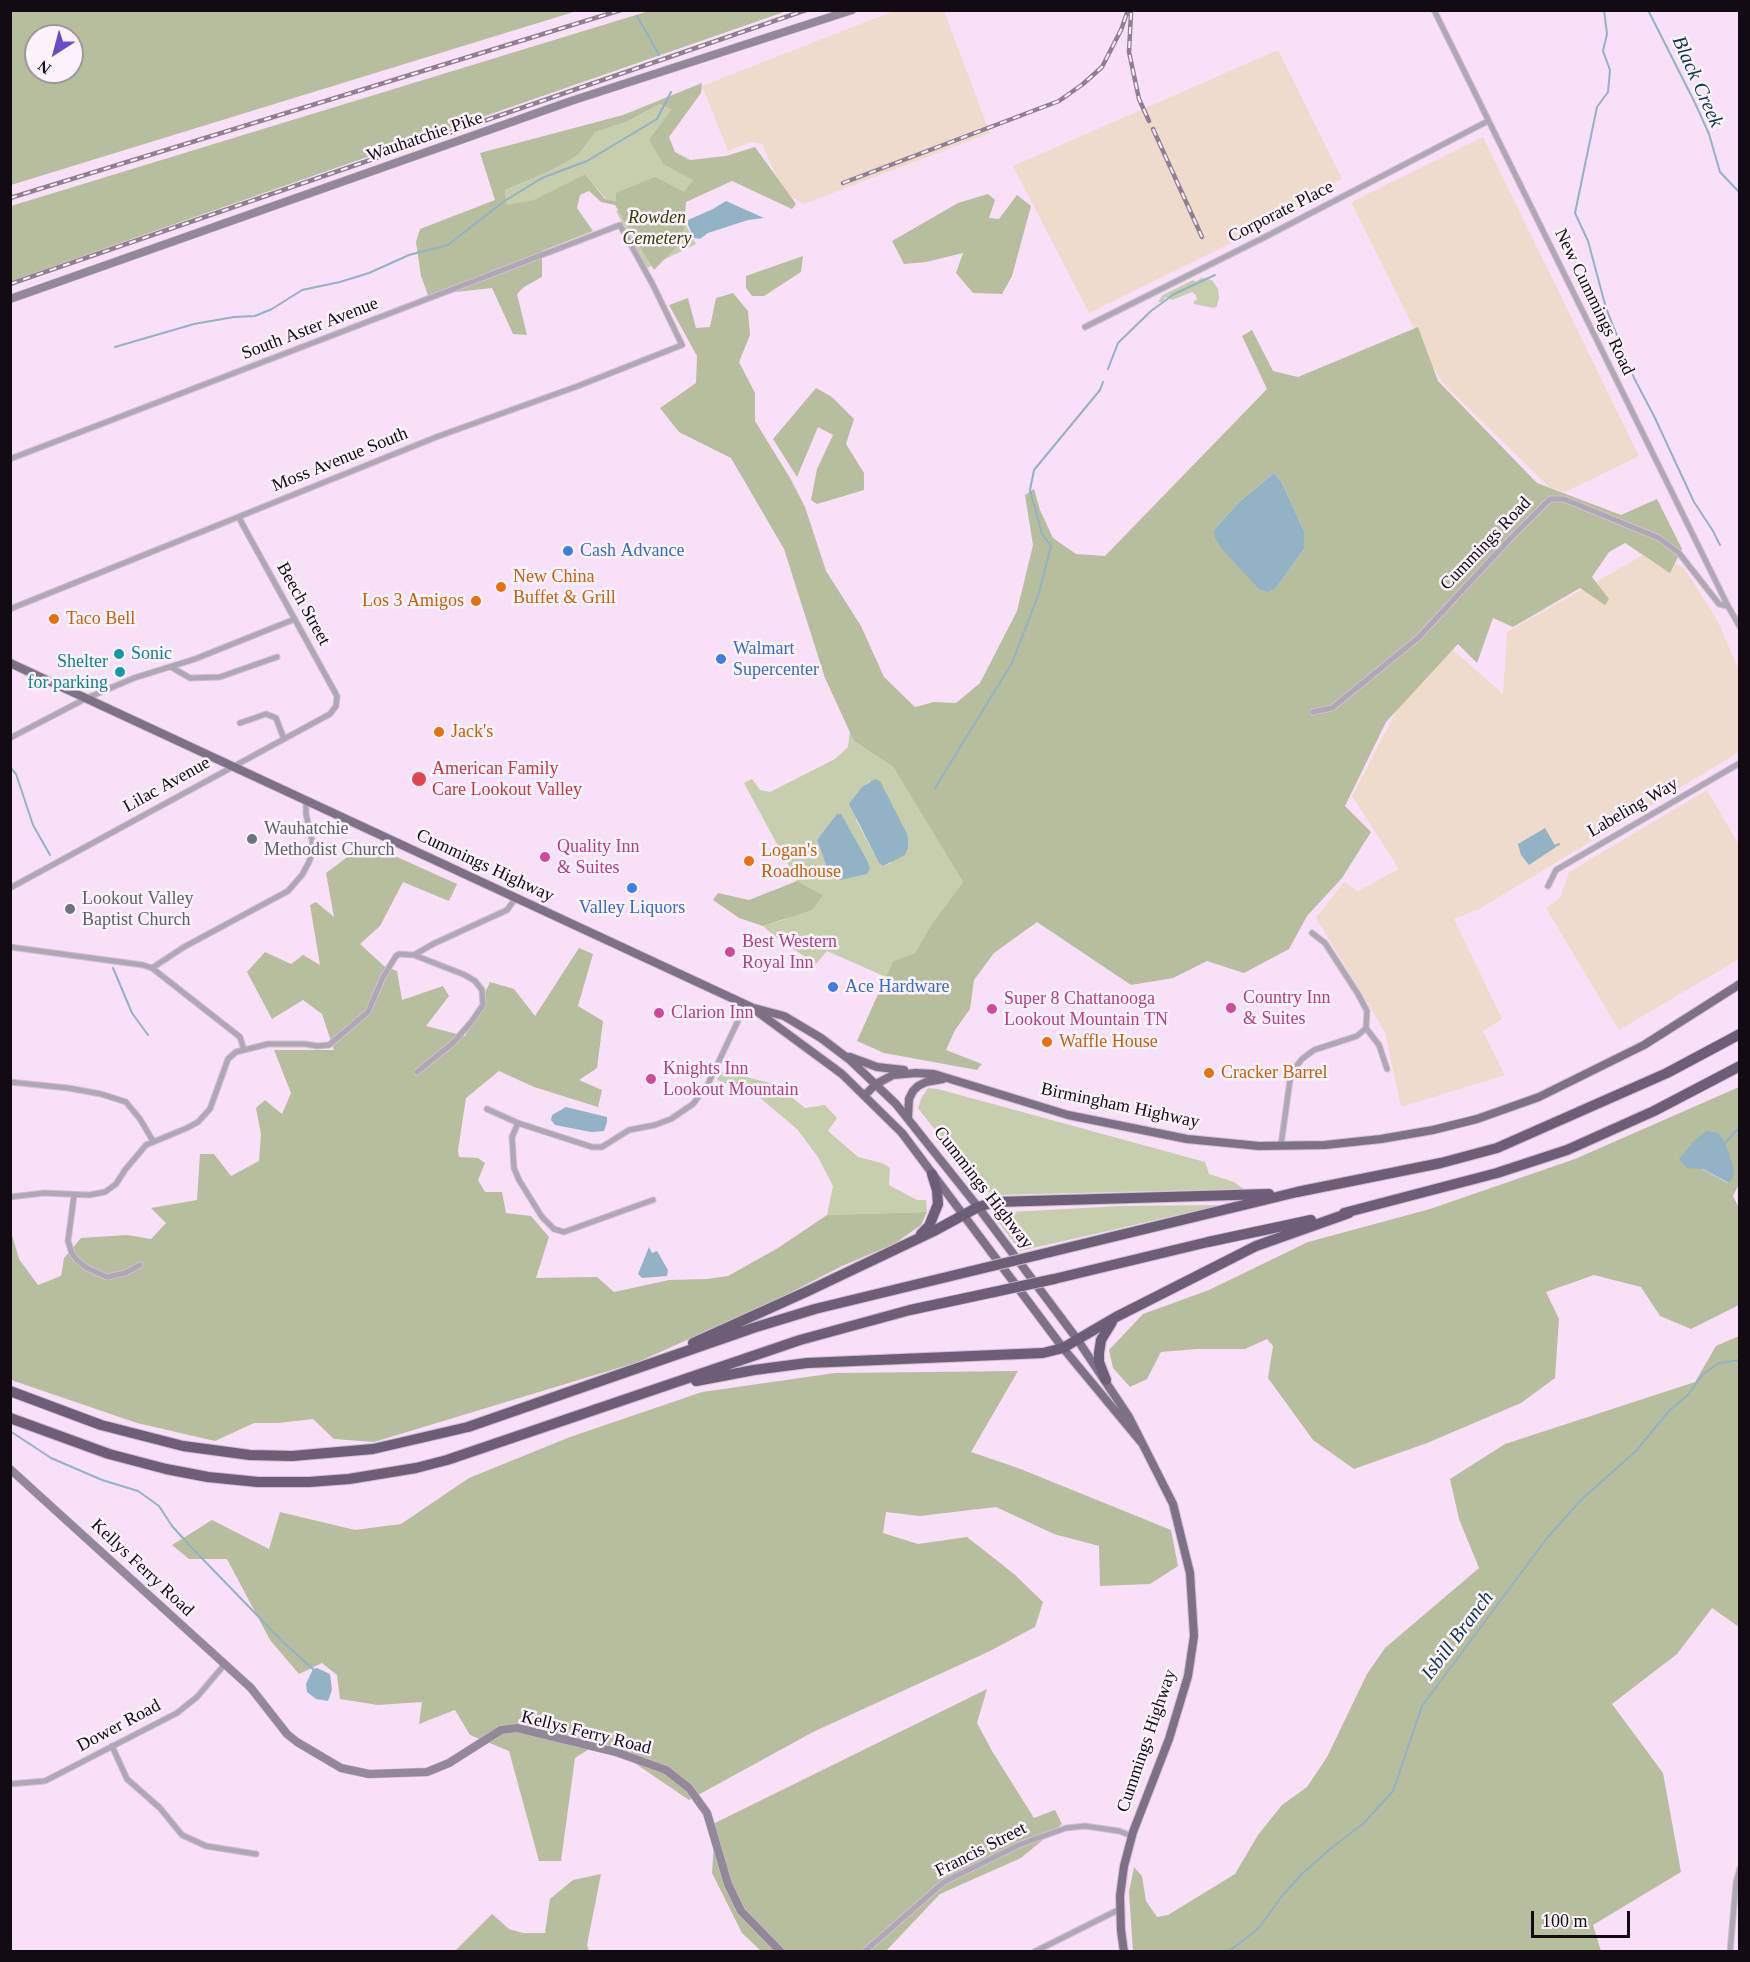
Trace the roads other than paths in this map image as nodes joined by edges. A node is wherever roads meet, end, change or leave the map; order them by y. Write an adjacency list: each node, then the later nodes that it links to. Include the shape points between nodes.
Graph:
1 (852, 10): 5 (street, Wauhatchie Pike, via 571,101)
2 (1434, 10): 3 (street, New Cummings Road)
3 (1488, 121): 6 (street, Corporate Place); 9 (street, New Cummings Road)
4 (620, 225): 7 (street, South Aster Avenue); 8 (street, Moss Avenue South, via 682,345 439,436)
5 (10, 299)
6 (1085, 327)
7 (10, 459)
8 (239, 518): 10 (street, Moss Avenue South); 11 (street, Beech Street)
9 (1728, 606): 12 (street, Cummings Road); 18 (street, Cummings Road, via 1719,604 1679,553 1659,538 1564,499 1550,499 1418,638 1332,708)
10 (10, 609)
11 (295, 619): 15 (street); 17 (street, Beech Street, via 337,696)
12 (1740, 627)
13 (278, 657): 15 (street, via 220,677 190,678)
14 (10, 663): 16 (main road, Cummings Highway)
15 (171, 667): 16 (street)
16 (85, 699): 20 (street); 23 (main road, Cummings Highway)
17 (336, 706): 21 (street, Lilac Avenue, via 330,714)
18 (1313, 712)
19 (240, 723): 21 (street, via 266,714 276,718)
20 (10, 738)
21 (284, 739): 23 (street, Lilac Avenue)
22 (1740, 764): 25 (street, Labeling Way, via 1556,870)
23 (233, 767): 24 (main road, Cummings Highway); 26 (street, Lilac Avenue)
24 (306, 801): 27 (main road, Cummings Highway); 31 (street, via 313,850 288,891)
25 (1548, 886)
26 (10, 888)
27 (515, 899): 30 (street, via 507,910); 33 (main road, Cummings Highway)
28 (1312, 933): 34 (street, via 1325,943 1358,994 1367,1011)
29 (10, 947): 31 (street)
30 (414, 955): 36 (street, via 396,957 368,1012 329,1044 280,1044); 40 (street, via 475,981 482,990 483,1005 453,1043)
31 (152, 968): 36 (street, via 240,1037)
32 (1740, 984): 50 (main road, Birmingham Highway, via 1644,1045 1539,1097 1477,1119 1381,1139)
33 (748, 1006): 37 (main road, Cummings Highway, via 784,1016); 45 (main road, Cummings Highway); 48 (street, via 702,1094 672,1119 629,1130 602,1147)
34 (1366, 1028): 39 (street, via 1379,1044); 50 (street, via 1357,1036 1314,1050 1295,1068)
35 (1740, 1034): 52 (highway, via 1667,1073 1497,1148)
36 (244, 1050): 49 (street, via 228,1059 210,1109 198,1122)
37 (839, 1052): 41 (main road, via 877,1067); 44 (main road, Cummings Highway)
38 (1740, 1066): 57 (highway, via 1568,1150)
39 (1387, 1069)
40 (417, 1072)
41 (916, 1073): 42 (main road, Birmingham Highway); 44 (main road, Birmingham Highway, via 893,1075)
42 (946, 1078): 47 (main road, via 918,1086 909,1099); 50 (main road, Birmingham Highway, via 1068,1115 1142,1131 1187,1139)
43 (10, 1082): 49 (street, via 76,1089 126,1102)
44 (876, 1084): 45 (main road, Birmingham Highway); 47 (main road, Cummings Highway)
45 (865, 1095): 51 (main road, Cummings Highway, via 902,1133)
46 (487, 1109): 48 (street)
47 (908, 1119): 56 (main road, Cummings Highway)
48 (518, 1123): 55 (street, via 512,1137 514,1168 542,1217 554,1229 564,1232)
49 (153, 1141): 53 (street, via 105,1192)
50 (1281, 1145)
51 (932, 1174): 58 (main road, Cummings Highway); 59 (highway, via 938,1204 929,1226)
52 (1297, 1192): 56 (highway, via 995,1202); 64 (highway, bridge, via 815,1309)
53 (74, 1196): 54 (street, via 43,1193); 60 (street, via 68,1241 78,1261 108,1277)
54 (10, 1197)
55 (653, 1200)
56 (978, 1207): 58 (highway); 62 (main road, Cummings Highway)
57 (1349, 1212): 61 (highway, via 1256,1246); 66 (highway, bridge, via 910,1310 800,1340)
58 (965, 1215): 59 (highway); 63 (main road, Cummings Highway)
59 (916, 1238): 64 (highway)
60 (140, 1265)
61 (1116, 1317): 62 (highway); 65 (highway, via 1100,1346 1099,1362)
62 (1077, 1339): 63 (highway); 65 (main road, Cummings Highway)
63 (1063, 1348): 66 (highway, via 1043,1353 807,1363); 69 (main road, Cummings Highway)
64 (632, 1370): 67 (highway, via 468,1427 417,1440 372,1449 292,1456 220,1451 138,1436)
65 (1106, 1380): 69 (main road, Cummings Highway)
66 (654, 1388): 68 (highway, via 447,1460 378,1475 309,1482 258,1482 166,1469 110,1454)
67 (12, 1392)
68 (12, 1419)
69 (1141, 1442): 74 (main road, Cummings Highway, via 1173,1504 1181,1533 1190,1573 1194,1636 1188,1676 1172,1728)
70 (10, 1468): 71 (street, Kellys Ferry Road)
71 (225, 1664): 72 (street, Dower Road, via 186,1707); 78 (street, Kellys Ferry Road, via 296,1741 341,1768 356,1772 427,1772 449,1763 501,1730 517,1728 616,1752 666,1770 689,1788 707,1813 728,1884 741,1911)
72 (112, 1746): 73 (street, Dower Road, via 45,1782); 75 (street, via 127,1779 160,1808 182,1835 206,1846)
73 (10, 1784)
74 (1132, 1836): 77 (main road, Cummings Highway, via 1124,1866); 79 (street, Francis Street, via 1085,1826 1066,1828 1021,1844 944,1882)
75 (256, 1854)
76 (1740, 1868): 82 (street)
77 (1120, 1909): 80 (street); 81 (main road, Cummings Highway)
78 (781, 1952)
79 (864, 1952)
80 (1034, 1952)
81 (1124, 1952)
82 (1730, 1952)

